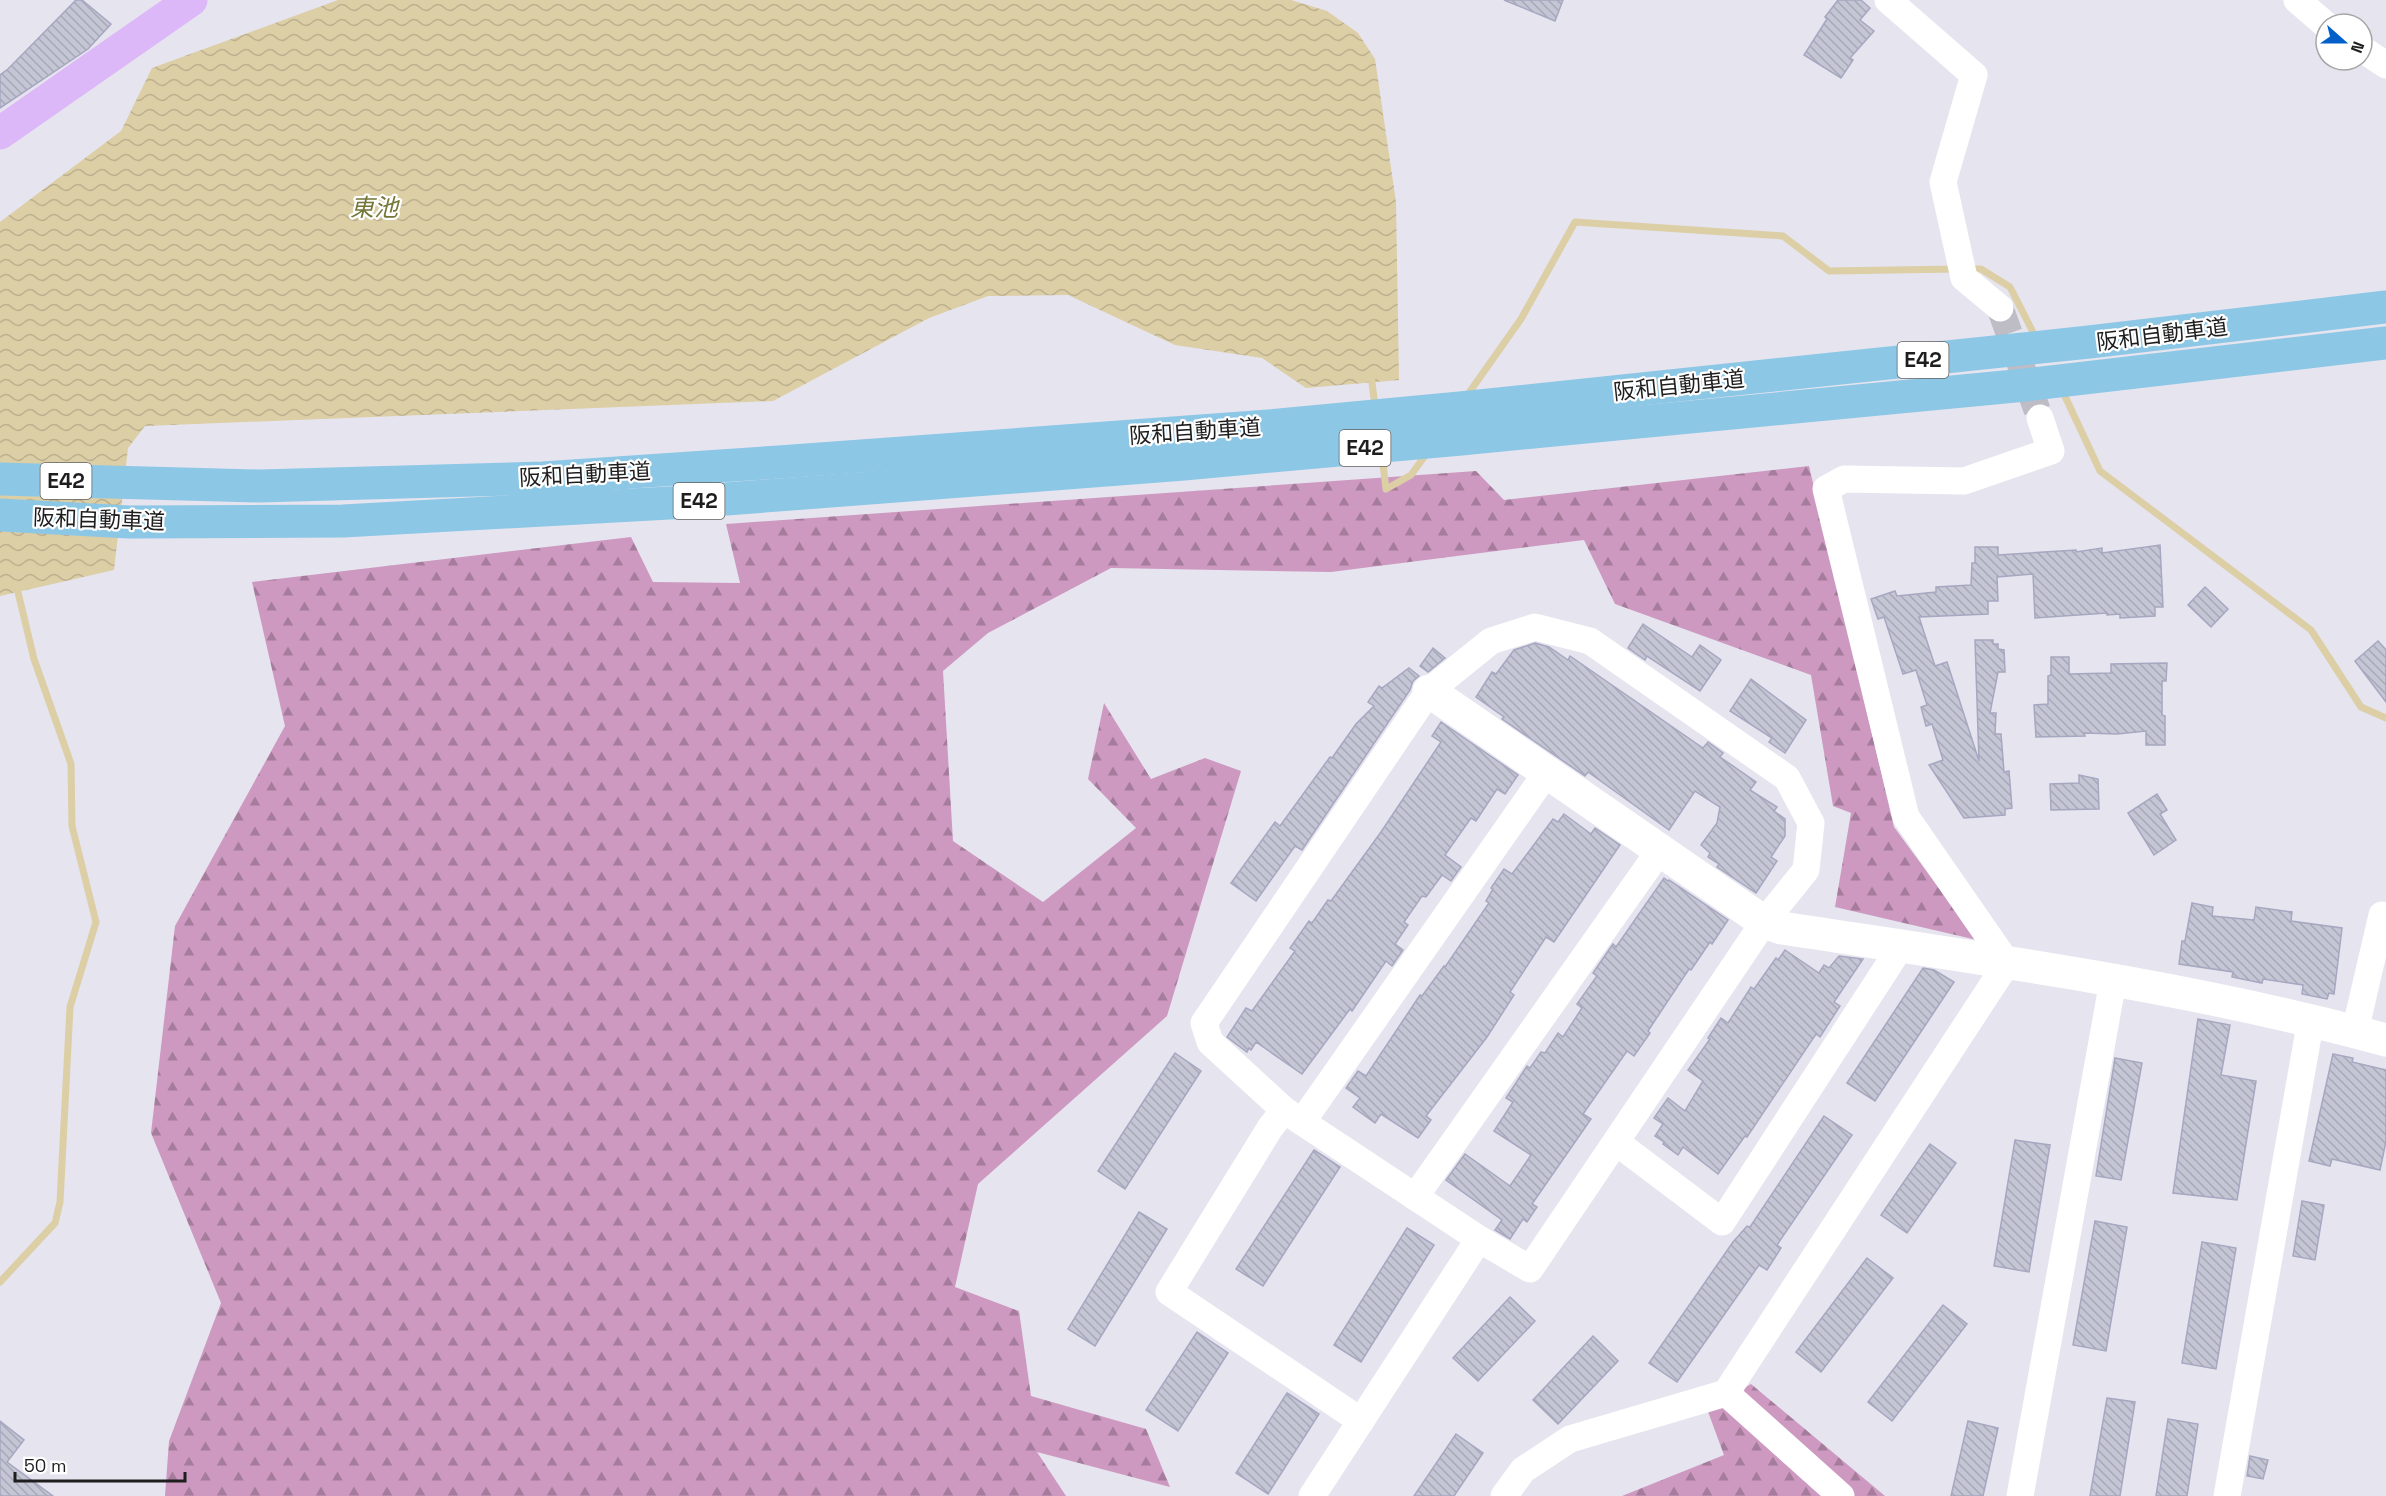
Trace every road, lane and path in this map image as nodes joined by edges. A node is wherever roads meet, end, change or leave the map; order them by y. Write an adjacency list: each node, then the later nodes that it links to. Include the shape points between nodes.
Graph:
1 (191, 0): 5 (main road)
2 (1888, 0): 7 (street, via 1974,75 1943,183 1964,278)
3 (2297, 0): 4 (street)
4 (2314, 15)
5 (0, 132)
6 (2386, 307): 10 (highway, 阪和自動車道 / E42)
7 (2000, 308)
8 (2386, 343): 10 (highway, 阪和自動車道 / E42, via 2015,386)
9 (2040, 418): 20 (street, via 2051,452 1964,481 1844,478 1826,489 1906,817)
10 (1461, 424): 11 (highway, 阪和自動車道 / E42)
11 (1268, 441): 12 (highway, 阪和自動車道 / E42, via 543,478 260,486); 13 (highway, 阪和自動車道 / E42, via 687,502 343,521 129,522)
12 (0, 479)
13 (0, 515)
14 (1429, 691): 15 (street); 18 (street, via 1491,641 1535,627 1590,641 1787,778 1811,823 1806,870); 25 (street, via 1204,1023 1210,1042)
15 (1547, 772): 16 (street); 25 (street)
16 (1660, 850): 18 (street); 27 (street)
17 (2386, 916): 23 (street, via 2382,915)
18 (1764, 922): 19 (street); 26 (street)
19 (1901, 946): 20 (street); 26 (street, via 1722,1222)
20 (2007, 963): 21 (street); 29 (street)
21 (2113, 981): 22 (street); 34 (street)
22 (2311, 1019): 23 (street); 35 (street)
23 (2355, 1031): 24 (street)
24 (2386, 1040)
25 (1293, 1116): 27 (street); 30 (street, via 1270,1128 1169,1292)
26 (1616, 1142): 28 (street, via 1530,1269)
27 (1415, 1197): 28 (street)
28 (1479, 1239): 30 (street)
29 (1725, 1393): 32 (street, via 1570,1439 1522,1470); 33 (street)
30 (1361, 1421): 31 (street)
31 (1312, 1496)
32 (1504, 1496)
33 (1841, 1496)
34 (2020, 1496)
35 (2227, 1496)

